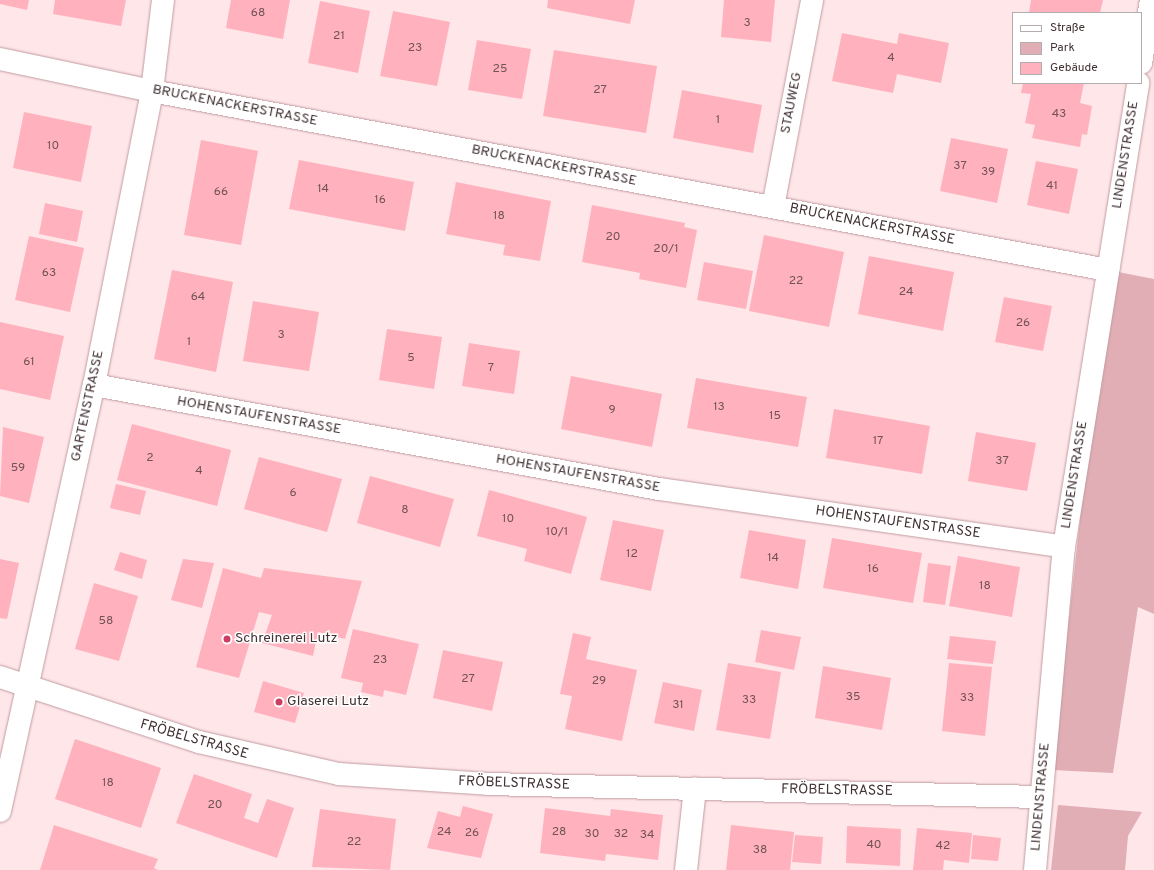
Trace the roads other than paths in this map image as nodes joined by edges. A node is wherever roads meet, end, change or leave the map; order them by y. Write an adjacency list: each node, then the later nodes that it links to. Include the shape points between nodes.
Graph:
1 (163, 0): 7 (street, GARTENSTRASSE)
2 (812, 0): 8 (street, STAUWEG)
3 (1151, 0): 4 (street)
4 (1142, 57)
5 (0, 59): 7 (street, BRUCKENACKERSTRASSE)
6 (1138, 84): 9 (street, LINDENSTRASSE)
7 (152, 91): 8 (street, BRUCKENACKERSTRASSE); 10 (street, GARTENSTRASSE)
8 (773, 207): 9 (street, BRUCKENACKERSTRASSE)
9 (1108, 270): 11 (street, LINDENSTRASSE)
10 (94, 385): 11 (street, HOHENSTAUFENSTRASSE, via 659,489); 13 (street, GARTENSTRASSE)
11 (1064, 547): 15 (street, LINDENSTRASSE)
12 (0, 678): 13 (street, FRÖBELSTRASSE)
13 (26, 687): 14 (street, FRÖBELSTRASSE, via 248,756 339,774 488,784); 16 (street, GARTENSTRASSE)
14 (695, 788): 15 (street, FRÖBELSTRASSE); 17 (street)
15 (1041, 796): 18 (street, LINDENSTRASSE)
16 (0, 811)
17 (686, 870)
18 (1035, 870)

